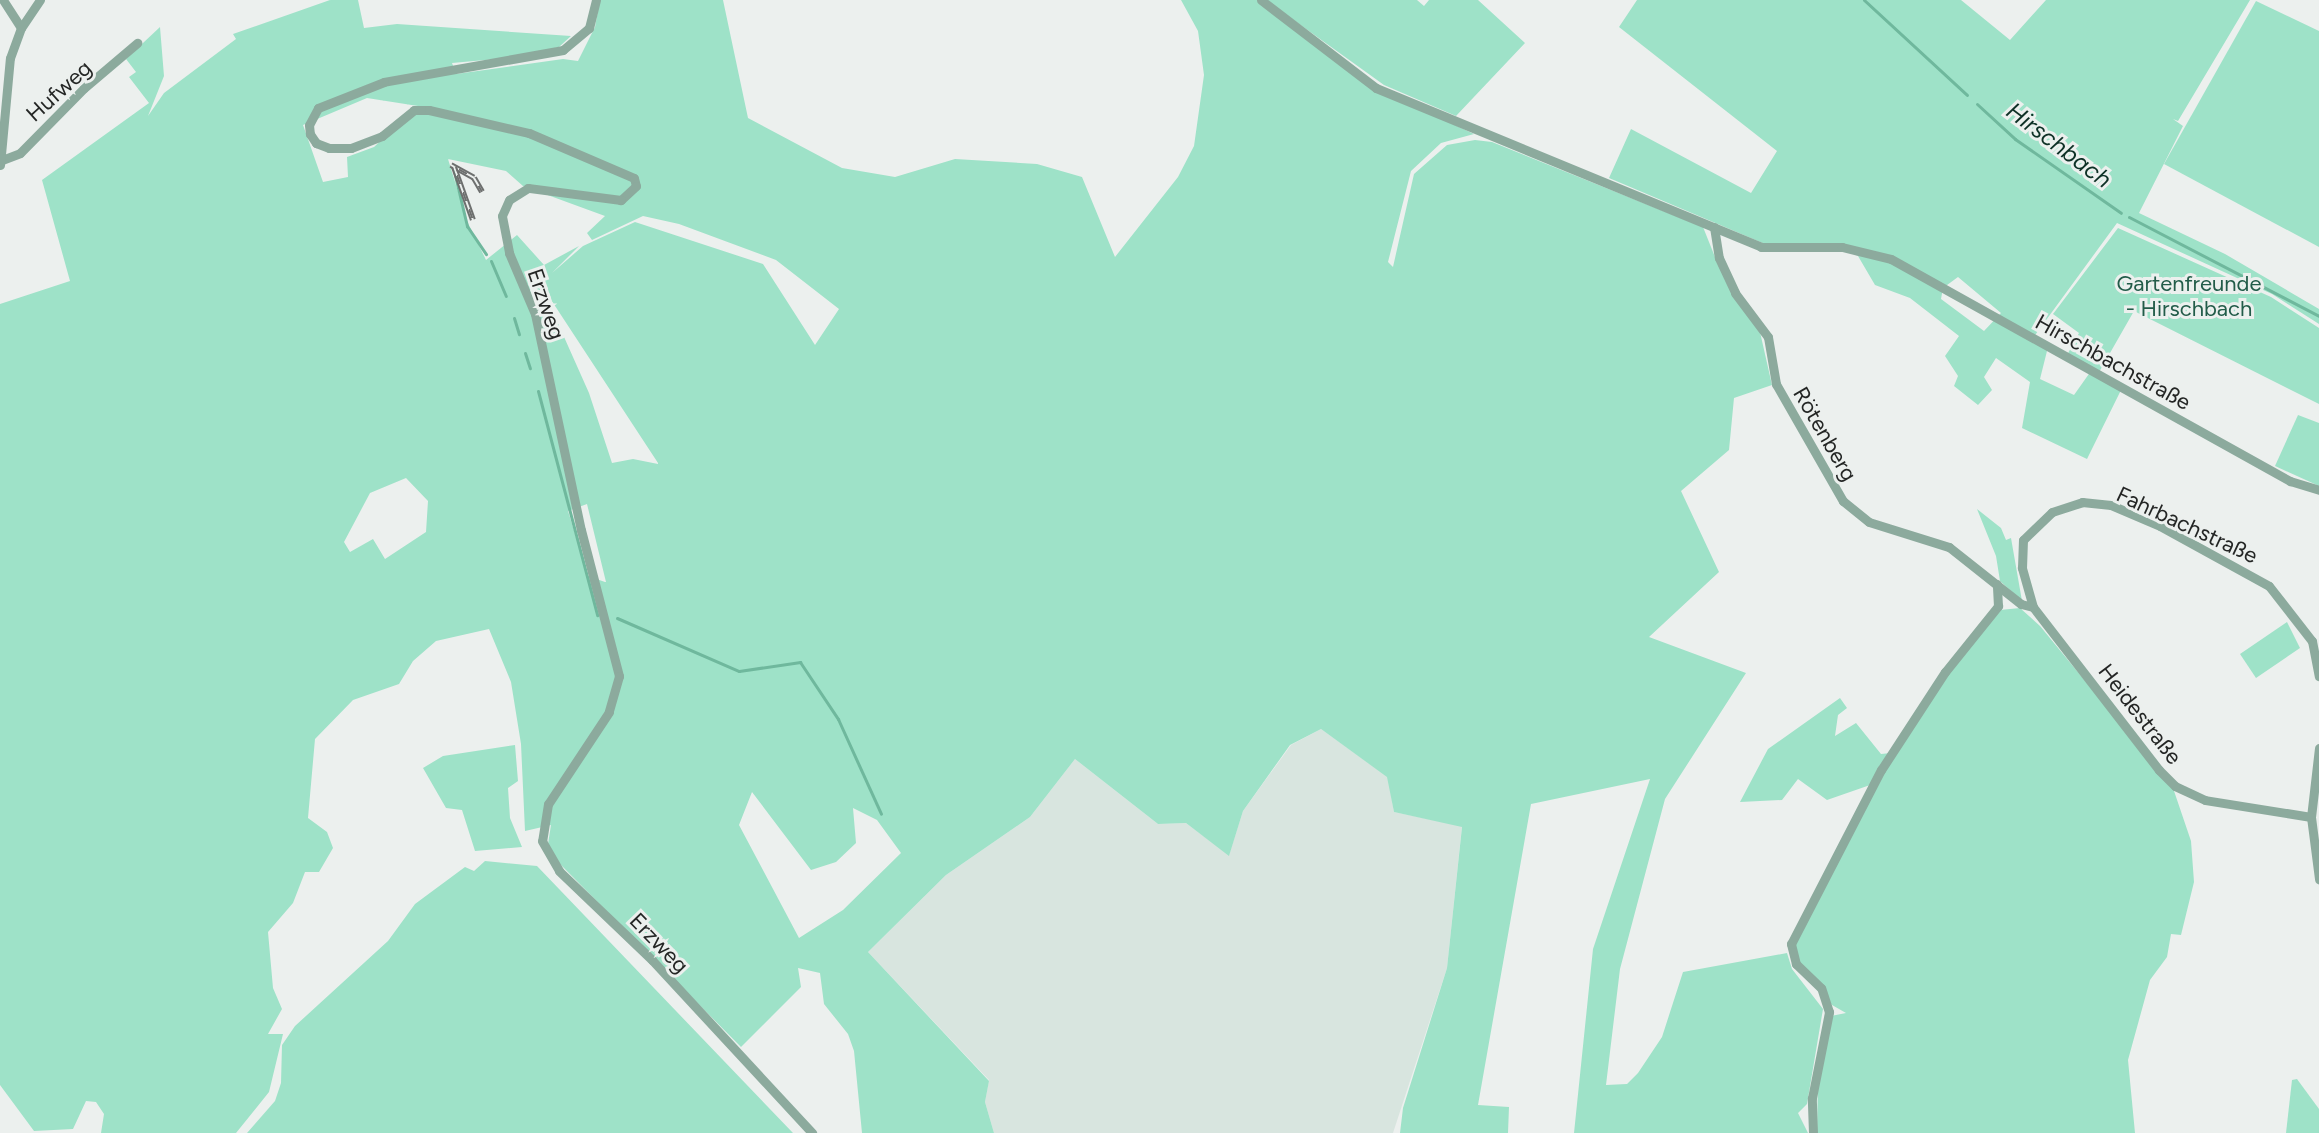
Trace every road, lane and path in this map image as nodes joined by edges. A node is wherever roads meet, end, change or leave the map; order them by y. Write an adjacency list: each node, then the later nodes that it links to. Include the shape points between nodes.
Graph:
1 (40, 0): 5 (street)
2 (596, 0): 20 (street, Erzweg, via 589,28 563,50 384,82 318,108 310,134 329,148 351,148 382,136 414,110 429,110 529,133 634,178 636,186 621,200 528,188 509,200 502,216 509,253 535,314 581,530 619,676 609,712 548,804 542,841 559,871 652,960)
3 (1261, 0): 8 (street, Hirschbachstraße, via 1376,88)
4 (2, 2): 5 (street)
5 (21, 28): 7 (street, via 3,90)
6 (137, 43): 7 (street, Hufweg, via 20,153)
7 (1, 162)
8 (1714, 227): 9 (street, Hirschbachstraße, via 1761,247 1842,247 1891,259 2290,481); 11 (street, Rötenberg, via 1719,258 1735,293 1768,337 1776,384 1843,501 1869,522 1949,547)
9 (2319, 490)
10 (2023, 540): 14 (street, Heidestraße, via 2022,568); 15 (street, Fahrbachstraße, via 2044,518 2070,504 2111,505 2253,574)
11 (1997, 584): 12 (street, Rötenberg); 13 (street)
12 (2021, 604): 13 (street); 14 (street, Rötenberg)
13 (1998, 606): 21 (street, via 1945,672 1881,770 1791,944 1796,964 1821,988 1829,1012 1812,1098)
14 (2033, 607): 18 (street, Heidestraße, via 2141,751 2175,786 2232,807)
15 (2316, 640): 16 (street)
16 (2319, 676)
17 (2319, 748): 18 (street)
18 (2311, 817): 19 (street)
19 (2319, 879)
20 (812, 1133)
21 (1813, 1133)

